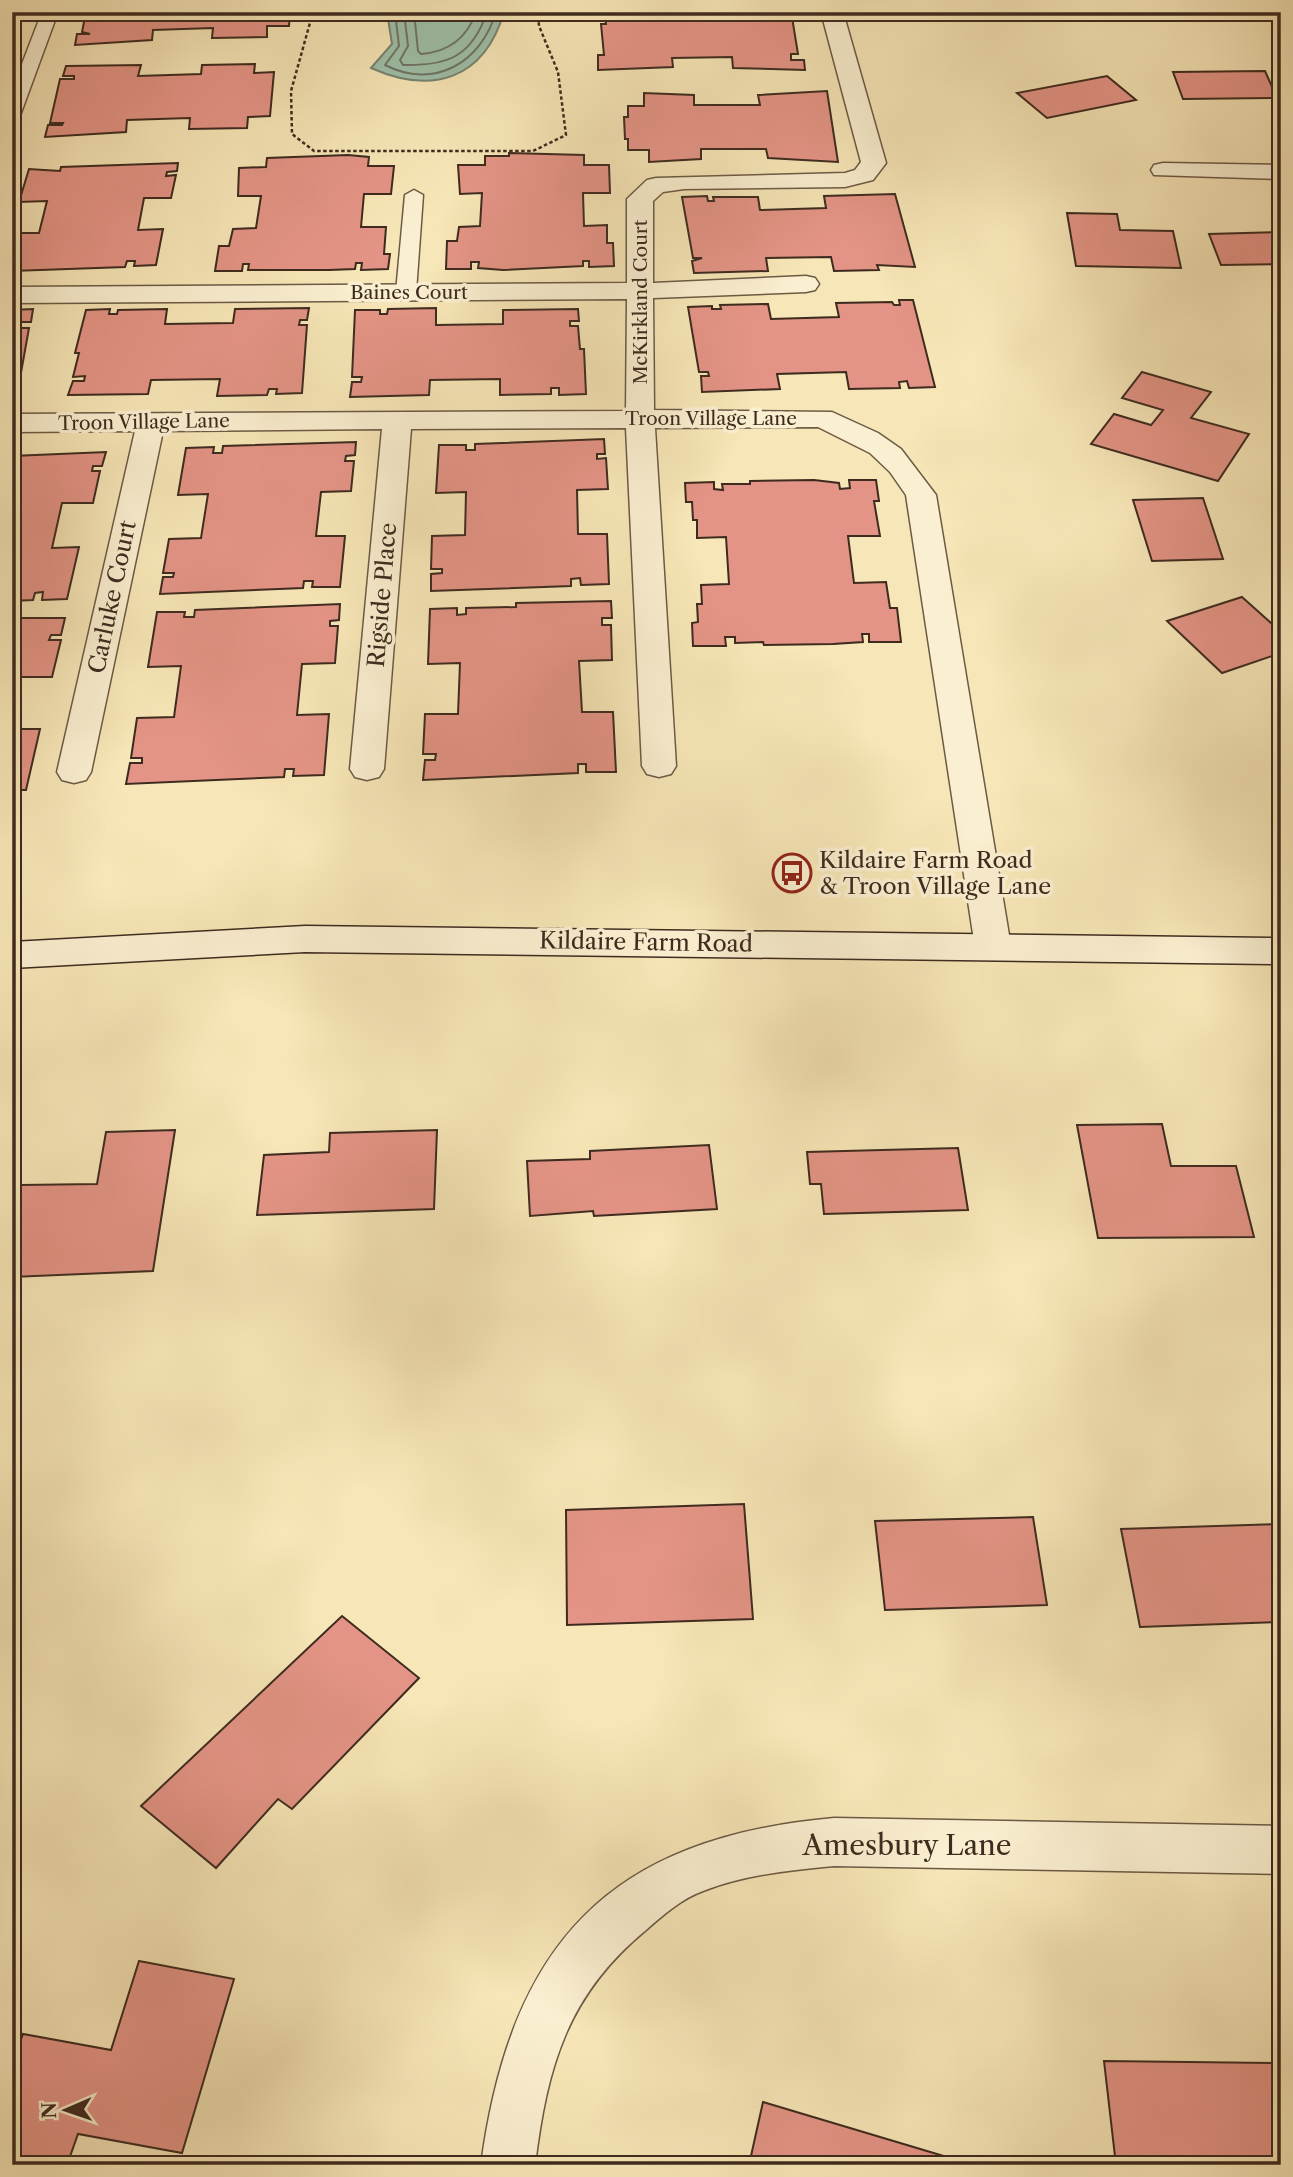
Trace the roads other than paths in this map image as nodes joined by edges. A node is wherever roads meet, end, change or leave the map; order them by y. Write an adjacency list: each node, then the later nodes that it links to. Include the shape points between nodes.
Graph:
1 (50, 12): 3 (lane)
2 (832, 12): 8 (street, McKirkland Court, via 874,163 864,175 845,180 656,185 639,199)
3 (12, 113)
4 (1163, 170): 5 (street)
5 (1281, 172)
6 (414, 195): 9 (lane)
7 (806, 284): 8 (street, Baines Court)
8 (641, 291): 9 (street, Baines Court); 11 (street, McKirkland Court)
9 (406, 292): 10 (street, Baines Court)
10 (12, 295)
11 (640, 419): 12 (street, Troon Village Lane); 15 (street, McKirkland Court); 18 (street, Troon Village Lane, via 822,418 883,446 905,468 921,495)
12 (397, 420): 13 (street, Troon Village Lane); 16 (street, Rigside Place)
13 (151, 422): 14 (street, Troon Village Lane); 17 (street, Carluke Court)
14 (12, 423)
15 (659, 766)
16 (367, 769)
17 (74, 772)
18 (993, 947): 19 (street, Kildaire Farm Road); 20 (street, Kildaire Farm Road, via 305,939)
19 (1281, 951)
20 (12, 955)
21 (1281, 1850): 22 (street, Amesbury Lane, via 834,1842 783,1846 724,1861 664,1884 621,1918 572,1968 534,2045)
22 (508, 2165)

